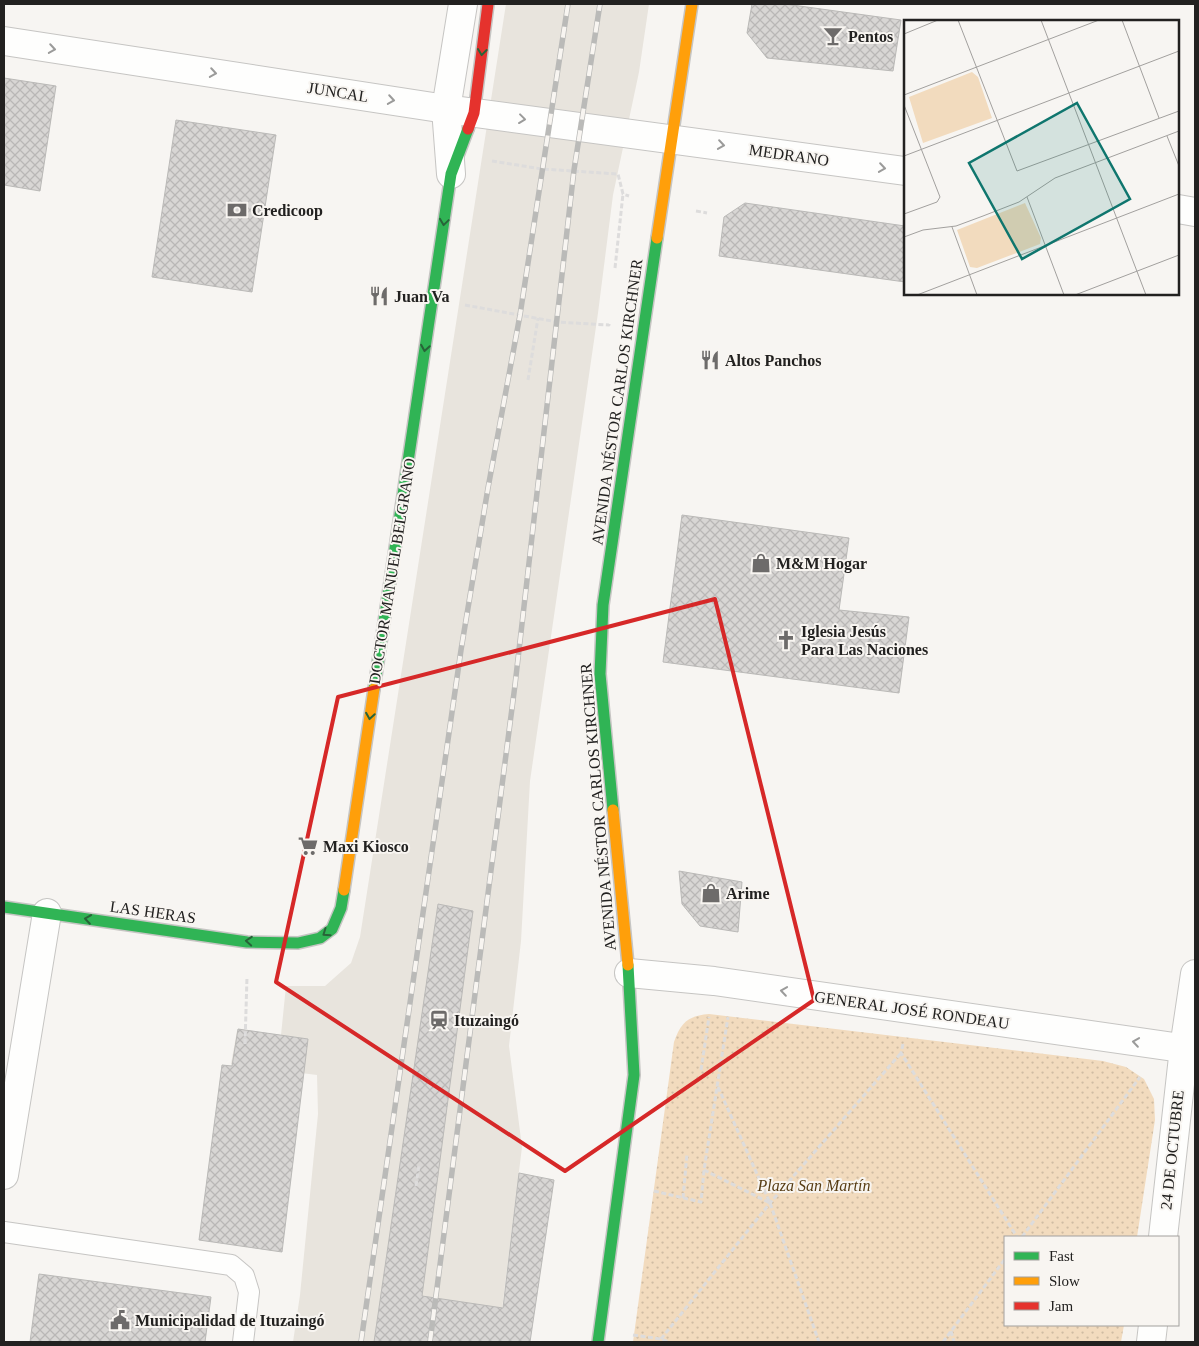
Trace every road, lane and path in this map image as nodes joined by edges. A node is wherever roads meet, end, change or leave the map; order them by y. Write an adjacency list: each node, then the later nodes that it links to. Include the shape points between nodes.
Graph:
1 (463, 4): 5 (street, DOCTOR MANUEL BELGRANO)
2 (488, 4): 6 (main road, DOCTOR MANUEL BELGRANO, one-way to 6)
3 (692, 4): 7 (main road, AVENIDA NÉSTOR CARLOS KIRCHNER)
4 (4, 41): 5 (street, JUNCAL, one-way to 5)
5 (446, 109): 6 (street, JUNCAL); 9 (street, DOCTOR MANUEL BELGRANO)
6 (474, 113): 7 (street, JUNCAL, one-way to 7); 9 (main road, DOCTOR MANUEL BELGRANO)
7 (673, 139): 8 (street, MEDRANO, one-way to 8); 11 (main road, AVENIDA NÉSTOR CARLOS KIRCHNER)
8 (904, 171)
9 (451, 174): 10 (path, via 471,177 479,160 542,169 618,174); 16 (main road, DOCTOR MANUEL BELGRANO, one-way to 16)
10 (623, 194): 11 (path); 15 (path)
11 (663, 203): 14 (path); 24 (main road, AVENIDA NÉSTOR CARLOS KIRCHNER, via 603,605 600,674)
12 (1179, 210): 13 (street)
13 (1195, 212)
14 (707, 213)
15 (615, 269)
16 (433, 300): 18 (path); 23 (main road, DOCTOR MANUEL BELGRANO, one-way to 23, via 341,908 332,929 320,938)
17 (610, 316): 18 (path, via 609,325)
18 (538, 318): 19 (path)
19 (528, 380)
20 (4, 907): 21 (main road, LAS HERAS)
21 (47, 913): 22 (main road, LAS HERAS, one-way to 21); 36 (street)
22 (247, 942): 23 (main road, LAS HERAS, one-way to 22); 28 (path)
23 (298, 943)
24 (629, 973): 26 (street, GENERAL JOSÉ RONDEAU); 37 (main road, AVENIDA NÉSTOR CARLOS KIRCHNER, via 634,1075)
25 (1195, 974): 29 (street, 24 DE OCTUBRE)
26 (724, 983): 27 (street, GENERAL JOSÉ RONDEAU, one-way to 26); 31 (path); 32 (path)
27 (912, 1010): 29 (street, GENERAL JOSÉ RONDEAU, one-way to 27); 30 (path)
28 (245, 1044)
29 (1181, 1048): 43 (path); 44 (street, 24 DE OCTUBRE)
30 (901, 1053): 40 (path); 42 (path)
31 (700, 1070)
32 (717, 1086): 35 (path); 40 (path)
33 (687, 1154): 39 (path)
34 (419, 1165): 38 (path)
35 (704, 1170): 39 (path, via 701,1202); 40 (path)
36 (4, 1176)
37 (620, 1184): 39 (path); 50 (main road, AVENIDA NÉSTOR CARLOS KIRCHNER)
38 (416, 1186)
39 (683, 1198)
40 (770, 1204): 48 (path); 51 (path)
41 (4, 1232): 49 (lane, via 231,1265 244,1276 248,1292)
42 (1016, 1236)
43 (1023, 1236)
44 (1163, 1236)
45 (1004, 1260): 47 (path)
46 (1153, 1326): 54 (street)
47 (951, 1331): 52 (path); 53 (path)
48 (661, 1339)
49 (243, 1342)
50 (598, 1342)
51 (819, 1342)
52 (943, 1342)
53 (954, 1342)
54 (1151, 1342)

